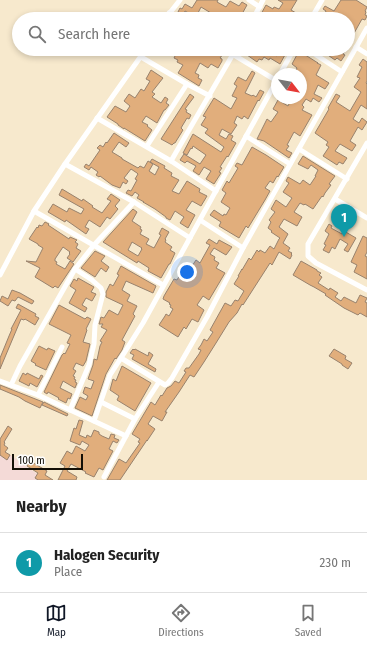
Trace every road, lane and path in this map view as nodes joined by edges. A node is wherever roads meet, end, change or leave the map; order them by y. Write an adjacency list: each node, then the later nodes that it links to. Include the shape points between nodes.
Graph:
1 (180, 0): 6 (street)
2 (249, 0): 5 (street)
3 (263, 0): 5 (street)
4 (322, 0): 8 (street)
5 (260, 7): 7 (street)
6 (170, 12)
7 (257, 12)
8 (315, 12)
9 (367, 28): 10 (street)
10 (356, 47): 11 (street)
11 (367, 54)
12 (232, 56): 23 (street)
13 (235, 56): 20 (street)
14 (290, 56): 18 (street)
15 (318, 56): 19 (street)
16 (351, 56): 19 (street)
17 (141, 57): 21 (street); 24 (street)
18 (283, 68)
19 (342, 72): 28 (street)
20 (271, 77)
21 (187, 84): 23 (street); 27 (street)
22 (271, 91): 25 (street)
23 (210, 96): 30 (street)
24 (97, 118): 27 (street); 31 (street)
25 (246, 136): 32 (street); 34 (street)
26 (367, 143): 29 (street)
27 (147, 146): 30 (street)
28 (299, 149): 32 (street); 33 (street)
29 (364, 153): 33 (street)
30 (171, 161): 34 (street)
31 (65, 164): 36 (street); 37 (street)
32 (290, 164): 42 (street)
33 (347, 178): 35 (street)
34 (216, 191): 39 (street)
35 (334, 199): 38 (street); 46 (street, via 308,244 308,256 316,263)
36 (134, 202): 40 (street); 41 (street)
37 (34, 211): 41 (street); 44 (street)
38 (367, 218)
39 (200, 220): 40 (street); 42 (street)
40 (190, 238): 45 (street)
41 (94, 245): 43 (street); 45 (street)
42 (243, 248): 50 (street, via 172,378 165,385)
43 (75, 269): 51 (street); 54 (street, via 101,288 103,294 89,365)
44 (0, 274)
45 (163, 286): 48 (street)
46 (367, 290)
47 (62, 347): 52 (street)
48 (121, 358): 50 (street); 53 (street, via 110,375)
49 (0, 381): 51 (street)
50 (159, 382): 55 (street)
51 (11, 385): 52 (street)
52 (38, 395): 54 (street)
53 (101, 402): 55 (street); 56 (street)
54 (70, 410): 56 (street)
55 (136, 419): 57 (street)
56 (94, 421): 57 (street)
57 (126, 436): 58 (street)
58 (104, 477)

